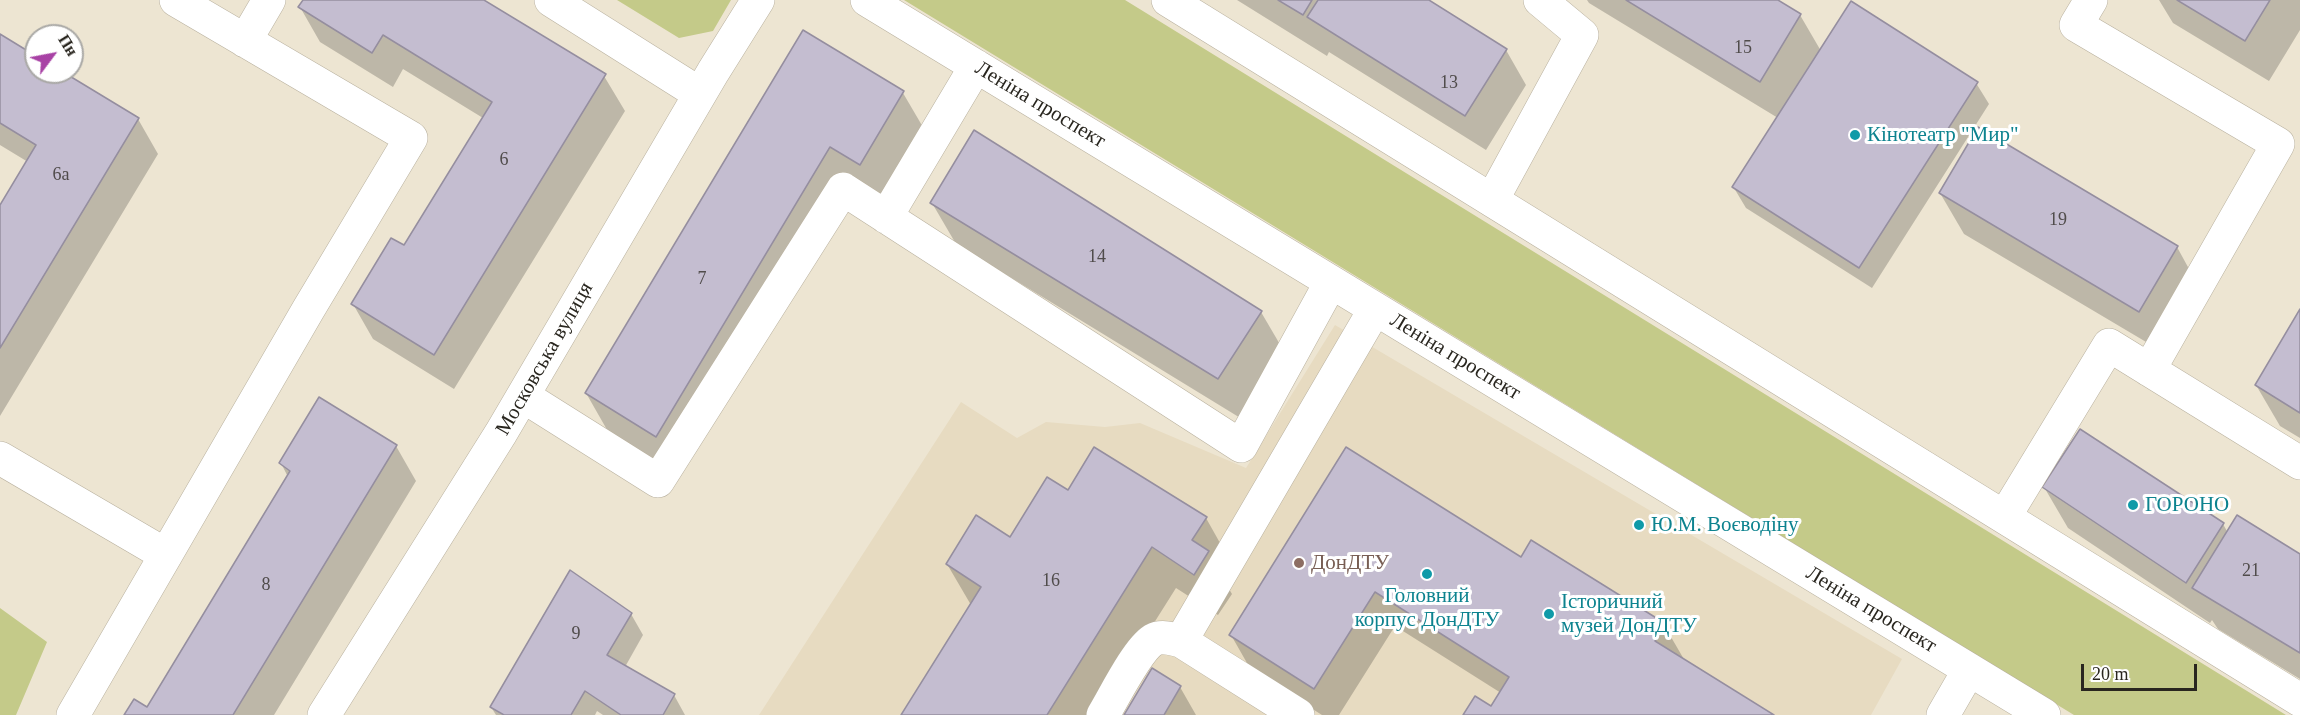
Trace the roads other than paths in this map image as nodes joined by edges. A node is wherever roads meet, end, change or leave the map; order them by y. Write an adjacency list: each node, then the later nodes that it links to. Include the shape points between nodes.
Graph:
1 (176, 0): 9 (street)
2 (269, 0): 9 (street)
3 (550, 0): 11 (street)
4 (758, 0): 11 (street, Московська вулиця)
5 (867, 0): 10 (street, Леніна проспект)
6 (1168, 0): 12 (street)
7 (1540, 0): 12 (street, via 1582,35)
8 (2091, 0): 16 (street, via 2076,25 2278,144)
9 (245, 41): 21 (street, via 411,138)
10 (976, 66): 13 (street); 14 (street, Леніна проспект)
11 (700, 94): 17 (street, Московська вулиця)
12 (1492, 200): 20 (street)
13 (886, 217): 14 (street, via 1241,446); 17 (street, via 843,189 658,481)
14 (1331, 282): 15 (street, Леніна проспект)
15 (1376, 309): 22 (street); 23 (street, Леніна проспект)
16 (2149, 369): 19 (street); 20 (street, via 2109,345)
17 (524, 396): 26 (street, Московська вулиця)
18 (0, 458): 21 (street)
19 (2300, 463)
20 (2005, 516): 24 (street)
21 (166, 555): 25 (street)
22 (1181, 641): 27 (street, via 1154,639 1143,650); 28 (street)
23 (1970, 670): 29 (street); 30 (street, Леніна проспект)
24 (2300, 700)
25 (73, 715)
26 (324, 715)
27 (1103, 715)
28 (1298, 715)
29 (1943, 715)
30 (2044, 715)

